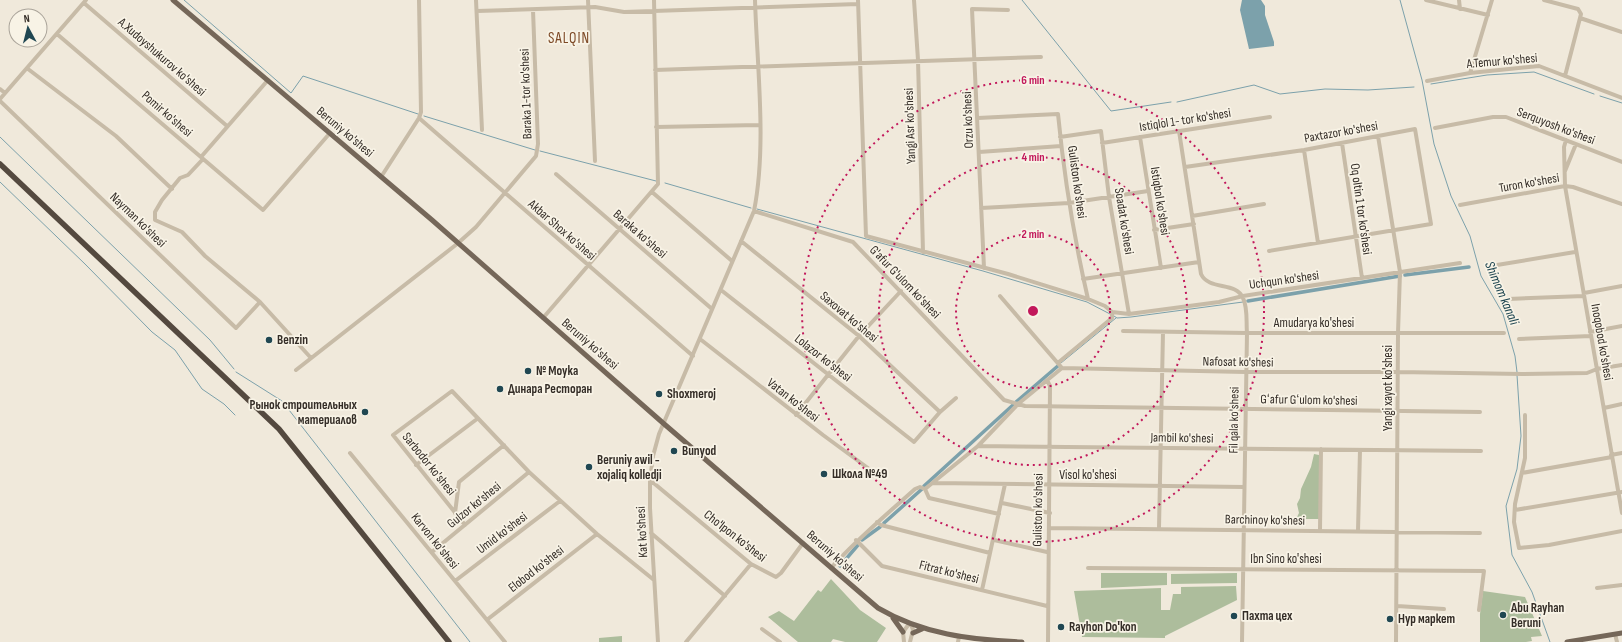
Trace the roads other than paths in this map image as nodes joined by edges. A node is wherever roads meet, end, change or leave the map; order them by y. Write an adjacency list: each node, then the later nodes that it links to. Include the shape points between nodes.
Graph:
1 (173, 0): 34 (main road, Beruniy ko'shesi)
2 (418, 0): 41 (street, via 421,112)
3 (476, 0): 20 (street)
4 (588, 0): 14 (street)
5 (654, 0): 17 (street)
6 (755, 0): 15 (street, Kat ko'shesi)
7 (914, 0): 26 (street, Yangi Asr ko'shesi)
8 (1426, 0): 19 (street)
9 (1459, 0): 19 (street)
10 (1492, 0): 21 (street)
11 (1544, 0): 22 (street, via 1578,9)
12 (85, 1): 24 (street); 44 (street, A.Xudoyshukurov ko'shesi)
13 (858, 2): 15 (street); 28 (street)
14 (588, 7): 16 (street); 17 (street, via 624,12); 61 (street)
15 (756, 8): 17 (street); 29 (street, Kat ko'shesi)
16 (533, 10): 20 (street); 72 (street, Baraka 1-tor ko'shesi, via 538,144 536,156)
17 (654, 10): 31 (street)
18 (1008, 10): 27 (street, Orzu ko'shesi, via 972,9)
19 (1460, 10): 21 (street)
20 (477, 11): 47 (street)
21 (1488, 15): 32 (street)
22 (1580, 18): 23 (street); 33 (street)
23 (1622, 32)
24 (57, 34): 30 (street); 60 (street, Pomir ko'shesi)
25 (1041, 56): 27 (street)
26 (918, 60): 27 (street); 28 (street); 90 (street, Yangi Asr ko'shesi)
27 (976, 60): 42 (street, Orzu ko'shesi)
28 (861, 62): 29 (street); 90 (street, via 866,236)
29 (758, 67): 31 (street); 43 (street, Kat ko'shesi)
30 (28, 69): 37 (street); 69 (street, via 116,136)
31 (655, 70): 45 (street)
32 (1470, 73): 33 (street, A.Temur ko'shesi, via 1539,66); 35 (street, A.Temur ko'shesi)
33 (1565, 76): 38 (street, A.Temur ko'shesi)
34 (268, 80): 44 (street); 49 (main road, Beruniy ko'shesi)
35 (1427, 81)
36 (0, 88): 37 (street)
37 (5, 93): 39 (street)
38 (1622, 98)
39 (0, 100): 111 (street, Nayman ko'shesi, via 236,328)
40 (1270, 117): 48 (street, Istiqlol 1- tor ko'shesi)
41 (419, 118): 67 (street); 72 (street, Akbar Shox ko'shesi)
42 (978, 118): 52 (street, Guliston ko'shesi, via 1058,114); 59 (street, Orzu ko'shesi)
43 (759, 125): 45 (street); 79 (street, Kat ko'shesi, via 759,185)
44 (227, 126): 60 (street)
45 (656, 127): 71 (street, via 659,175 658,184)
46 (1434, 128): 53 (street, Serquyosh ko'shesi, via 1506,117)
47 (482, 130)
48 (1179, 131): 50 (street, Istiqlol 1- tor ko'shesi); 64 (street)
49 (330, 133): 60 (street, Pomir ko'shesi, via 262,210); 67 (main road, Beruniy ko'shesi)
50 (1140, 136): 54 (street, Istiqlol 1- tor ko'shesi); 70 (street, Istiqbol ko'shesi)
51 (1378, 136): 55 (street, Paxtazor ko'shesi); 84 (street, Yangi xayot ko'shesi); 84 (street, Paxtazor ko'shesi, via 1415,129 1431,224)
52 (1060, 137): 54 (street, Soadat ko'shesi, via 1101,131); 57 (street, Guliston ko'shesi)
53 (1566, 140): 56 (street, Serquyosh ko'shesi); 66 (street, Inoqobod ko'shesi)
54 (1102, 143): 73 (street, Soadat ko'shesi)
55 (1342, 143): 58 (street, Paxtazor ko'shesi); 85 (street, Oq oltin 1 tor ko'shesi)
56 (1576, 144): 62 (street, Serquyosh ko'shesi); 66 (street)
57 (1061, 146): 59 (street); 74 (street, Guliston ko'shesi)
58 (1304, 150): 64 (street, Paxtazor ko'shesi); 87 (street)
59 (979, 152): 78 (street, Orzu ko'shesi)
60 (202, 158): 69 (street)
61 (595, 161)
62 (1622, 162)
63 (0, 164): 227 (highway, via 279,429)
64 (1185, 167): 80 (street)
65 (556, 174): 82 (street, Baraka ko'shesi)
66 (1564, 174): 68 (street, Inoqobod ko'shesi)
67 (381, 177): 88 (main road, Beruniy ko'shesi)
68 (1565, 186): 76 (street, Turon ko'shesi, via 1573,186); 77 (street, Turon ko'shesi); 91 (street, Inoqobod ko'shesi)
69 (172, 189): 111 (street, via 155,212 155,220 182,232 205,256)
70 (1148, 191): 73 (street); 83 (street, Istiqbol ko'shesi)
71 (652, 192): 82 (street); 92 (street)
72 (504, 193): 88 (street, Baraka 1-tor ko'shesi, via 476,227); 96 (street, Akbar Shox ko'shesi)
73 (1109, 197): 74 (street); 100 (street, Soadat ko'shesi)
74 (1069, 203): 78 (street); 102 (street, Guliston ko'shesi)
75 (1264, 204): 80 (street)
76 (1622, 204)
77 (1460, 205)
78 (981, 208): 97 (street, Orzu ko'shesi)
79 (754, 211): 86 (street, Kat ko'shesi); 105 (street, G'afur G'ulom ko'shesi, via 853,242)
80 (1192, 216): 81 (street)
81 (1194, 224): 83 (street); 93 (street)
82 (619, 229): 96 (street); 112 (street, Baraka ko'shesi)
83 (1154, 230): 98 (street, Istiqbol ko'shesi)
84 (1394, 231): 85 (street); 99 (street, Yangi xayot ko'shesi)
85 (1355, 237): 87 (street); 101 (street, Oq oltin 1 tor ko'shesi)
86 (741, 241): 92 (street, Kat ko'shesi); 123 (street, Saxovat ko'shesi)
87 (1318, 243): 89 (street)
88 (457, 244): 115 (main road, Beruniy ko'shesi); 127 (street, Baraka 1-tor ko'shesi)
89 (1269, 251)
90 (923, 252): 97 (street)
91 (1575, 252): 95 (street); 106 (street, Inoqobod ko'shesi)
92 (732, 261): 104 (street, Kat ko'shesi)
93 (1199, 262): 98 (street); 108 (street, via 1204,280)
94 (1460, 263): 99 (street, Uchqun ko'shesi)
95 (1497, 265)
96 (587, 266): 115 (street); 126 (street, Akbar Shox ko'shesi)
97 (984, 268): 109 (street)
98 (1161, 268): 100 (street)
99 (1400, 272): 101 (street, Uchqun ko'shesi); 120 (street, Yangi xayot ko'shesi)
100 (1122, 274): 102 (street); 114 (street, Soadat ko'shesi)
101 (1362, 278): 108 (street, Uchqun ko'shesi)
102 (1083, 279): 109 (street, Guliston ko'shesi)
103 (1622, 286): 106 (street)
104 (721, 290): 112 (street, Kat ko'shesi); 136 (street, Lolazor ko'shesi)
105 (901, 291): 123 (street); 139 (street, G'afur G'ulom ko'shesi, via 1004,400)
106 (1584, 295): 110 (street); 122 (street, Inoqobod ko'shesi)
107 (1000, 296): 128 (street)
108 (1243, 296): 114 (street, Uchqun ko'shesi, via 1219,302); 119 (street, Fil qala ko'shesi)
109 (1088, 299): 113 (street)
110 (1508, 299)
111 (260, 302): 127 (street)
112 (712, 309): 124 (street, Kat ko'shesi)
113 (1112, 312): 114 (street, Uchqun ko'shesi); 128 (street, via 1112,318)
114 (1129, 314)
115 (543, 318): 151 (main road, Beruniy ko'shesi)
116 (1622, 326): 122 (street)
117 (1123, 331): 118 (street, Amudarya ko'shesi)
118 (1163, 332): 119 (street, Amudarya ko'shesi); 133 (street)
119 (1247, 333): 120 (street, Amudarya ko'shesi); 134 (street, Fil qala ko'shesi)
120 (1398, 333): 121 (street, Amudarya ko'shesi); 135 (street, Yangi xayot ko'shesi)
121 (1504, 333)
122 (1590, 334): 125 (street); 131 (street, Inoqobod ko'shesi)
123 (859, 336): 136 (street); 146 (street, Saxovat ko'shesi)
124 (700, 339): 126 (street, Kat ko'shesi); 149 (street, Vatan ko'shesi)
125 (1519, 339)
126 (693, 356): 151 (street, Kat ko'shesi)
127 (311, 358): 132 (street, Baraka 1-tor ko'shesi)
128 (1059, 362): 130 (street)
129 (1622, 365): 131 (street, Nafosat ko'shesi)
130 (1062, 368): 133 (street, Nafosat ko'shesi); 137 (street)
131 (1597, 369): 135 (street, Nafosat ko'shesi, via 1587,373 1522,374); 143 (street, Inoqobod ko'shesi)
132 (296, 370)
133 (1163, 370): 134 (street, Nafosat ko'shesi); 142 (street)
134 (1245, 372): 135 (street, Nafosat ko'shesi); 144 (street, Fil qala ko'shesi)
135 (1398, 372): 145 (street, Yangi xayot ko'shesi)
136 (827, 374): 146 (street, Lolazor ko'shesi, via 914,442); 149 (street)
137 (1047, 380): 139 (street); 141 (street, Guliston ko'shesi, via 1050,386)
138 (956, 398): 146 (street)
139 (1018, 404): 141 (street, Gʻafur Gʻulom ko'shesi); 153 (street)
140 (1622, 404): 143 (street)
141 (1049, 407): 142 (street, Gʻafur Gʻulom ko'shesi); 154 (street, Guliston ko'shesi)
142 (1161, 407): 144 (street, Gʻafur Gʻulom ko'shesi); 155 (street)
143 (1604, 408): 163 (street, Inoqobod ko'shesi)
144 (1245, 409): 145 (street, Gʻafur Gʻulom ko'shesi); 156 (street, Fil qala ko'shesi)
145 (1398, 411): 147 (street, Gʻafur Gʻulom ko'shesi); 157 (street, Yangi xayot ko'shesi)
146 (940, 412)
147 (1480, 412)
148 (1525, 414): 166 (street, via 1525,458)
149 (796, 415): 167 (street, Vatan ko'shesi)
150 (477, 419): 152 (street); 164 (street); 164 (street, Sarbodor ko'shesi, via 452,391 393,435)
151 (663, 424): 168 (street, Kat ko'shesi, via 653,456); 197 (main road, Beruniy ko'shesi)
152 (504, 445): 165 (street); 179 (street, via 459,482)
153 (978, 446): 154 (street, Jambil ko'shesi); 169 (street)
154 (1048, 446): 155 (street, Jambil ko'shesi); 171 (street, Guliston ko'shesi)
155 (1160, 447): 156 (street, Jambil ko'shesi); 172 (street)
156 (1244, 449): 158 (street, Jambil ko'shesi); 173 (street, Fil qala ko'shesi)
157 (1398, 449): 159 (street, Jambil ko'shesi); 160 (street, Jambil ko'shesi); 192 (street, Yangi xayot ko'shesi)
158 (1321, 450): 159 (street, Jambil ko'shesi); 188 (street)
159 (1360, 450): 189 (street)
160 (1481, 451)
161 (350, 452): 198 (street, Karvon ko'shesi)
162 (1622, 453): 163 (street)
163 (1612, 456): 166 (street); 175 (street, Inoqobod ko'shesi)
164 (416, 465): 179 (street, Sarbodor ko'shesi)
165 (529, 472): 176 (street); 184 (street, Gulzor ko'shesi)
166 (1522, 472): 178 (street)
167 (876, 474)
168 (650, 480): 191 (street, Kat ko'shesi); 201 (street, Cho'lpon ko'shesi)
169 (933, 483): 170 (street, Visol ko'shesi); 174 (street)
170 (1006, 484): 171 (street, Visol ko'shesi); 177 (street)
171 (1048, 485): 172 (street, Visol ko'shesi); 180 (street, Guliston ko'shesi)
172 (1161, 486): 173 (street, Visol ko'shesi); 186 (street)
173 (1244, 487): 187 (street, Fil qala ko'shesi)
174 (925, 489): 182 (street, via 929,498); 183 (street, via 915,489)
175 (1620, 493): 178 (street); 181 (street, Inoqobod ko'shesi)
176 (560, 501): 194 (street); 207 (street, Umid ko'shesi)
177 (1002, 503): 180 (street); 182 (street)
178 (1515, 510): 190 (street, via 1514,522 1520,548)
179 (455, 513): 184 (street, Sarbodor ko'shesi)
180 (1050, 513): 185 (street, Guliston ko'shesi)
181 (1622, 513)
182 (999, 514): 196 (street)
183 (877, 522): 195 (street); 200 (street)
184 (465, 525): 198 (street, Gulzor ko'shesi)
185 (1049, 528): 186 (street, Barchinoy ko'shesi); 199 (street, Guliston ko'shesi)
186 (1159, 528): 187 (street, Barchinoy ko'shesi)
187 (1243, 529): 188 (street, Barchinoy ko'shesi); 204 (street, Fil qala ko'shesi)
188 (1320, 530): 189 (street, Barchinoy ko'shesi)
189 (1358, 531): 192 (street, Barchinoy ko'shesi)
190 (1622, 531)
191 (651, 532): 206 (street, Kat ko'shesi); 211 (street)
192 (1396, 532): 193 (street, Barchinoy ko'shesi); 205 (street, Yangi xayot ko'shesi)
193 (1480, 533)
194 (597, 534): 206 (street); 217 (street, Elobod ko'shesi)
195 (856, 540): 202 (street); 210 (street, Fitrat ko'shesi, via 882,566)
196 (994, 540): 199 (street); 200 (street)
197 (803, 543): 201 (street, Cho'lpon ko'shesi, via 776,577); 202 (main road, Beruniy ko'shesi)
198 (432, 552): 207 (street, Karvon ko'shesi)
199 (1047, 552): 212 (street, Guliston ko'shesi)
200 (990, 553): 210 (street)
201 (751, 564): 211 (street)
202 (831, 568): 216 (main road, Beruniy ko'shesi, via 878,608)
203 (1088, 568): 204 (street, Ibn Sino ko'shesi)
204 (1242, 569): 205 (street, Ibn Sino ko'shesi); 236 (street, Fil qala ko'shesi)
205 (1398, 570): 213 (street, Yangi xayot ko'shesi); 215 (street, Ibn Sino ko'shesi, via 1484,571)
206 (654, 580): 229 (street, Kat ko'shesi)
207 (455, 581): 217 (street, Karvon ko'shesi)
208 (1622, 585): 209 (street)
209 (1597, 588)
210 (982, 590): 212 (street, Fitrat ko'shesi)
211 (725, 596): 230 (street)
212 (1047, 606): 235 (street, Guliston ko'shesi)
213 (1397, 606): 214 (street); 237 (street, Yangi xayot ko'shesi)
214 (1444, 609)
215 (1479, 610)
216 (893, 617): 218 (main road, Beruniy ko'shesi); 221 (main road)
217 (488, 620): 228 (street, Karvon ko'shesi)
218 (910, 624): 219 (main road, Beruniy ko'shesi); 221 (street); 223 (street)
219 (924, 628): 223 (main road, via 916,630); 225 (main road, Beruniy ko'shesi)
220 (762, 629): 231 (street)
221 (903, 632): 232 (street)
222 (1622, 633): 224 (main road)
223 (913, 634): 233 (street)
224 (1615, 634): 226 (main road); 239 (street)
225 (958, 639): 234 (main road, Beruniy ko'shesi)
226 (1578, 641): 238 (main road)
227 (449, 642)
228 (505, 642)
229 (658, 642)
230 (686, 642)
231 (780, 642)
232 (904, 642)
233 (910, 642)
234 (1022, 642)
235 (1048, 642)
236 (1242, 642)
237 (1396, 642)
238 (1567, 642)
239 (1617, 642)

